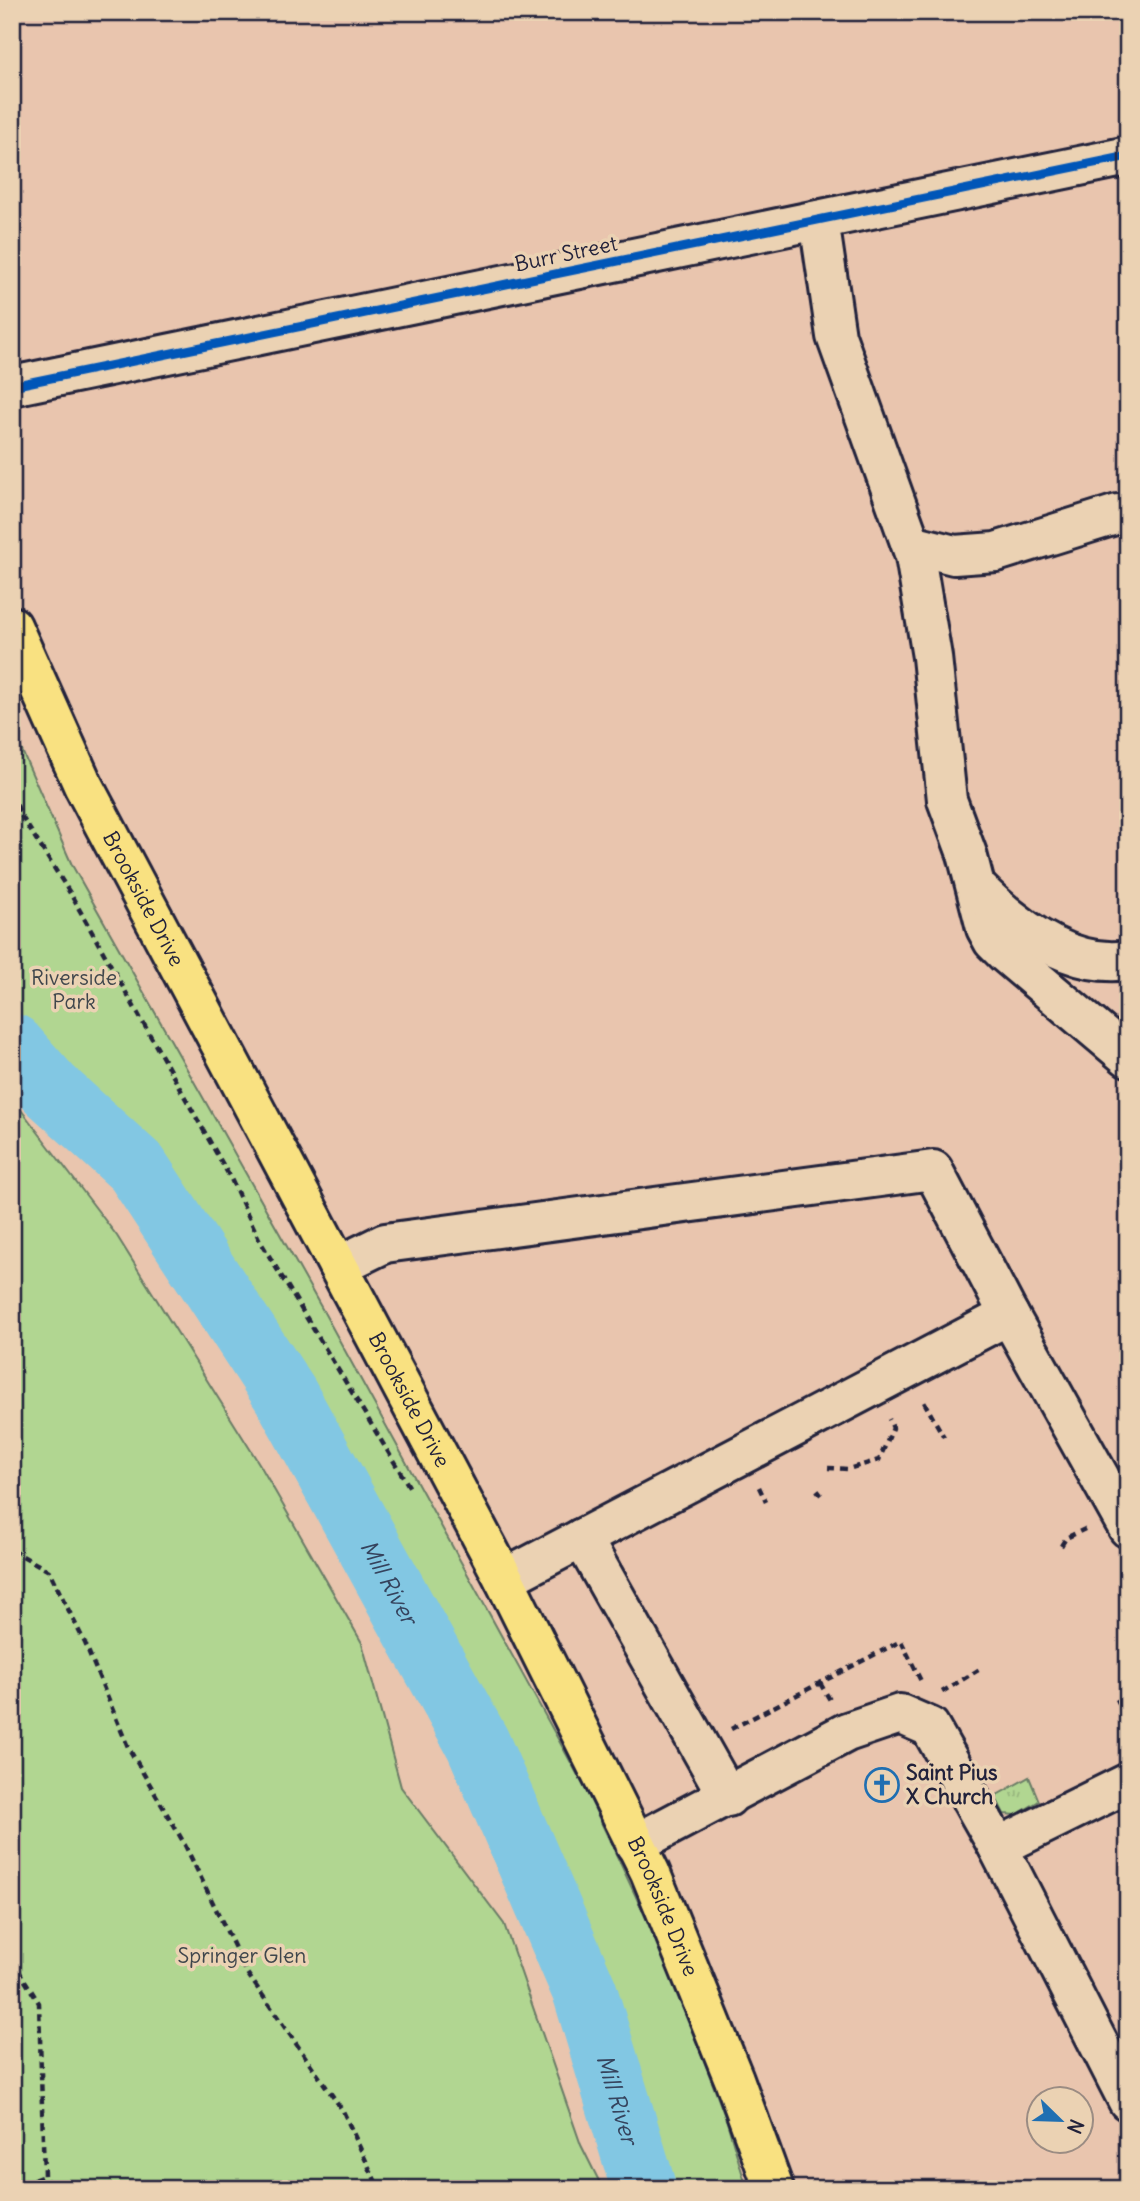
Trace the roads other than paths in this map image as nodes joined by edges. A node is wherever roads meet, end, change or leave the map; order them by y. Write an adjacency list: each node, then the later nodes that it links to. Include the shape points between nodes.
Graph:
1 (1128, 156): 2 (street, Burr Street)
2 (818, 220): 3 (street, Burr Street); 5 (street, via 836,335)
3 (12, 386)
4 (1128, 514): 5 (street, via 996,552 954,555)
5 (911, 544): 7 (street, via 932,657 947,800)
6 (12, 626): 10 (main road, Brookside Drive, via 83,785)
7 (978, 889): 8 (street, via 1007,918 1055,947 1084,957); 9 (street, via 993,941)
8 (1128, 960)
9 (1128, 1057)
10 (338, 1266): 11 (street, via 385,1243 933,1170); 14 (main road, Brookside Drive)
11 (1009, 1315): 12 (street); 13 (street)
12 (1111, 1527)
13 (582, 1538): 14 (street); 16 (street)
14 (504, 1579): 17 (main road, Brookside Drive)
15 (1128, 1783): 18 (street)
16 (728, 1797): 17 (street); 18 (street, via 847,1732 900,1714 930,1727)
17 (635, 1844): 20 (main road, Brookside Drive, via 734,2079)
18 (998, 1847): 19 (street)
19 (1128, 2101)
20 (774, 2189)

